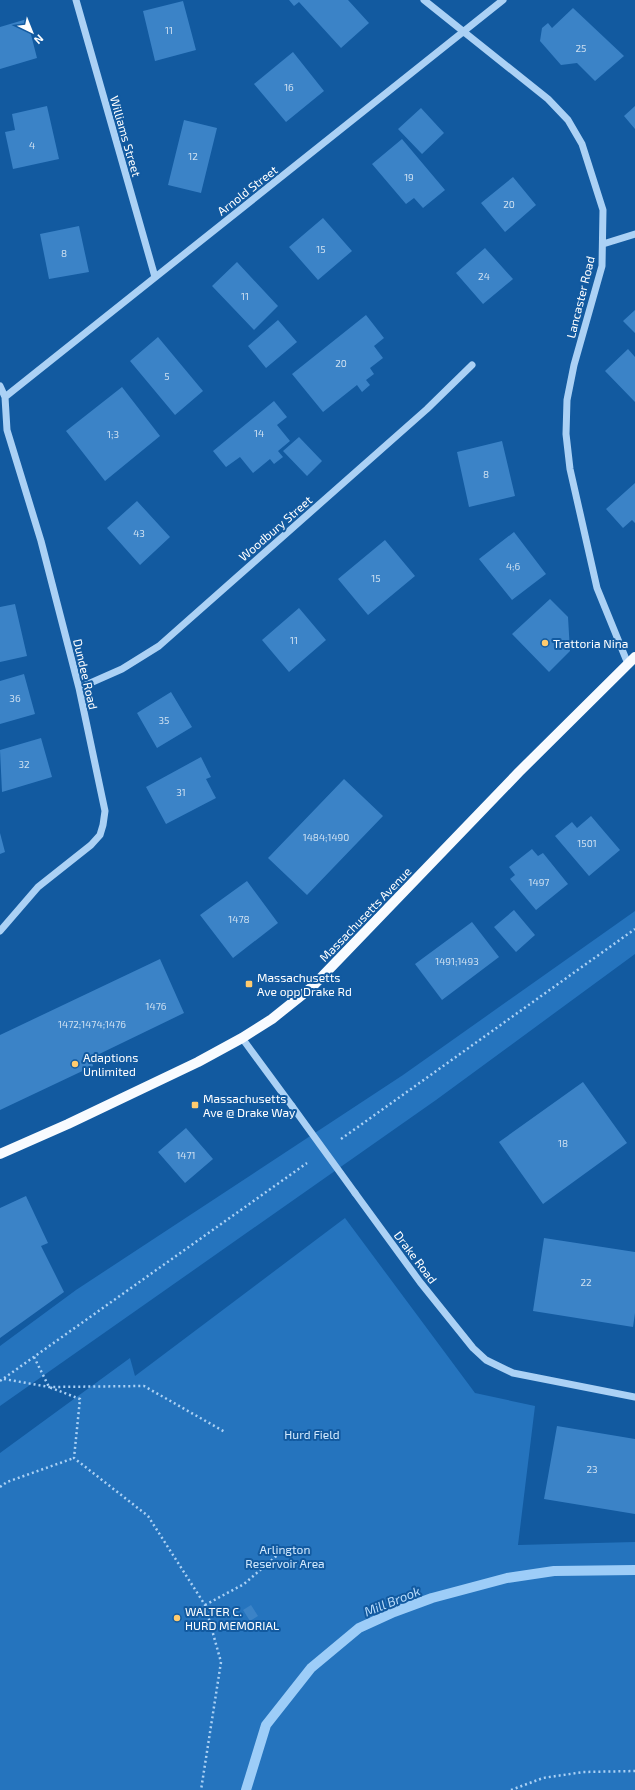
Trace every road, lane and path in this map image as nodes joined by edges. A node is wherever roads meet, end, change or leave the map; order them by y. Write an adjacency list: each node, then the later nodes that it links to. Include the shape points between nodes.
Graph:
1 (76, 0): 7 (street, Williams Street)
2 (424, 0): 4 (street, Lancaster Road)
3 (504, 0): 4 (street, Arnold Street)
4 (465, 31): 6 (street, Lancaster Road, via 548,99 568,120 582,144 604,210); 7 (street, Arnold Street)
5 (635, 234): 6 (street)
6 (603, 244): 11 (street, Lancaster Road, via 602,266 574,365 567,400 566,434 570,469 594,577)
7 (155, 277): 10 (street, Arnold Street)
8 (472, 365): 12 (street, Woodbury Street, via 427,409 159,646 122,669)
9 (0, 386): 10 (street, Dundee Road)
10 (5, 397): 12 (street, Dundee Road, via 7,430 41,541)
11 (632, 660): 14 (main road, Massachusetts Avenue, via 519,772 312,987 272,1019)
12 (79, 688): 13 (street, Dundee Road, via 105,811 103,825 100,834 91,845 38,887)
13 (0, 931)
14 (242, 1038): 15 (main road, Massachusetts Avenue, via 184,1069); 19 (street, Drake Road, bridge, via 425,1288 473,1348 486,1360 514,1373)
15 (0, 1154)
16 (34, 1357): 18 (path)
17 (3, 1379): 18 (path)
18 (49, 1387): 20 (path, via 144,1386); 21 (path, via 80,1399)
19 (635, 1397)
20 (226, 1432)
21 (74, 1458): 22 (path, via 7,1482); 24 (path, via 148,1516)
22 (0, 1487)
23 (281, 1552): 24 (path, via 244,1584)
24 (206, 1605): 26 (path, via 220,1662)
25 (635, 1771): 27 (path, via 583,1772 543,1778)
26 (201, 1790)
27 (511, 1790)

